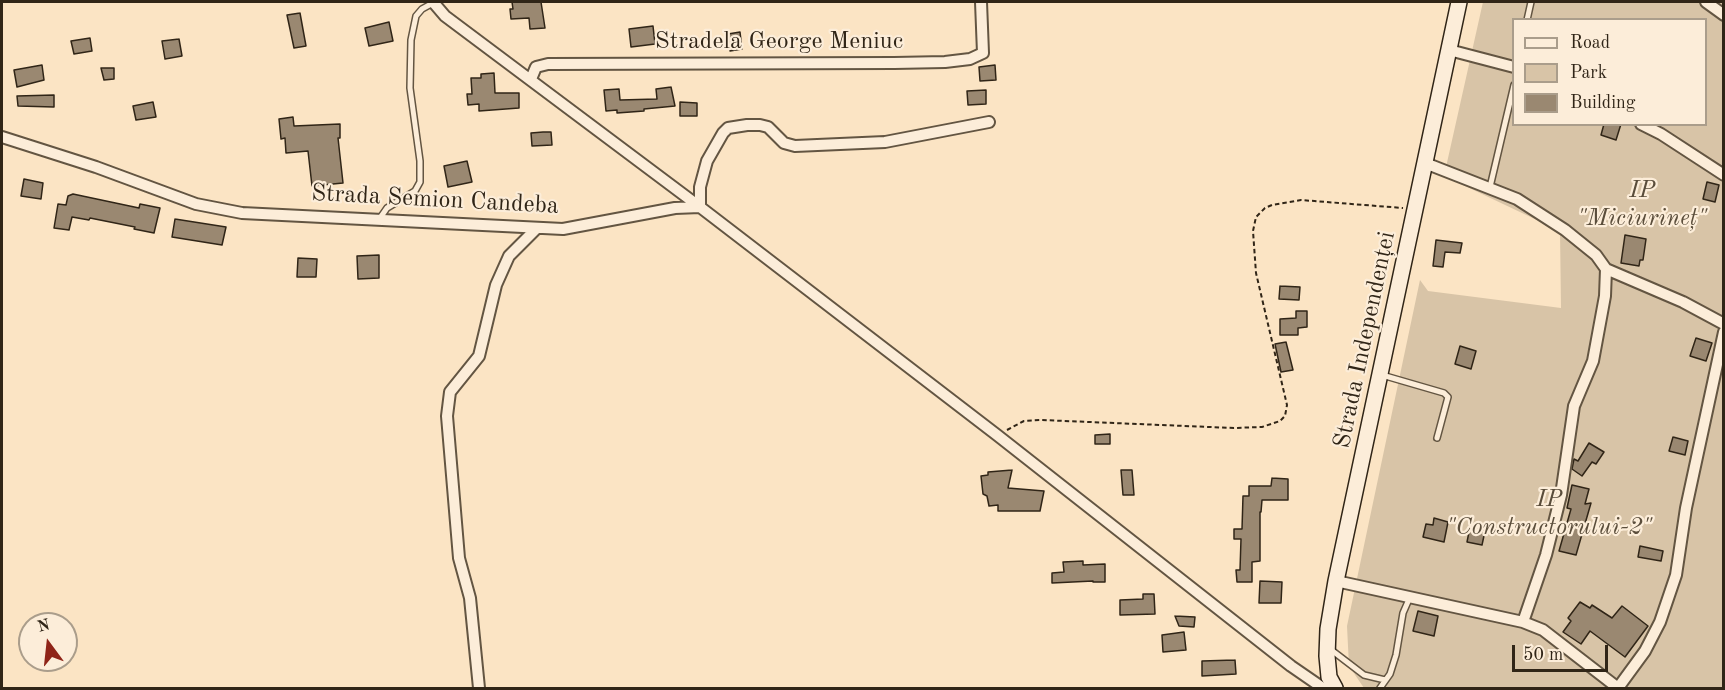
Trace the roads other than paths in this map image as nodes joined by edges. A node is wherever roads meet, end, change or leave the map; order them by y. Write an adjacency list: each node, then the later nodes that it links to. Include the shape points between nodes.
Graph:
1 (434, 2): 10 (street, via 445,16); 19 (lane, via 416,16 411,40 410,88 420,182 415,191 387,208)
2 (981, 2): 10 (street, Stradela George Meniuc, via 983,53 970,59 894,63 548,64 536,67)
3 (1459, 2): 8 (main road, Strada Independenței)
4 (1531, 2): 7 (lane)
5 (1706, 2): 6 (street)
6 (1724, 15)
7 (1527, 18)
8 (1449, 50): 9 (street); 15 (main road, Strada Independenței)
9 (1512, 66)
10 (531, 79): 18 (street)
11 (1512, 94): 17 (lane)
12 (989, 122): 18 (street, via 885,142 795,146 784,143 760,124 728,128 707,161 700,187)
13 (1645, 126): 16 (street)
14 (2, 137): 19 (street, Strada Semion Candeba, via 196,204 242,213)
15 (1425, 163): 17 (street); 24 (main road, Strada Independenței)
16 (1724, 175)
17 (1490, 187): 21 (street, via 1517,199 1565,230 1596,255)
18 (700, 207): 20 (street, Strada Semion Candeba); 32 (street)
19 (380, 218): 20 (street, Strada Semion Candeba)
20 (536, 229): 31 (street, via 509,256 496,285 479,356 450,392 447,416 459,558 470,598)
21 (1606, 269): 22 (street); 28 (street, via 1593,361 1574,406 1562,495)
22 (1724, 324)
23 (1724, 332): 35 (street, via 1686,508 1676,575 1660,622)
24 (1380, 375): 25 (lane, via 1448,397); 26 (main road, Strada Independenței)
25 (1437, 438)
26 (1336, 580): 27 (street); 29 (main road, Strada Independenței)
27 (1410, 597): 28 (street); 30 (lane, via 1403,613 1396,655)
28 (1523, 622): 35 (street, via 1543,630)
29 (1327, 647): 30 (lane, via 1364,675); 33 (main road, Strada Independenței, via 1329,677)
30 (1385, 680): 34 (lane)
31 (479, 688)
32 (1323, 688)
33 (1335, 688)
34 (1380, 688)
35 (1618, 688)

